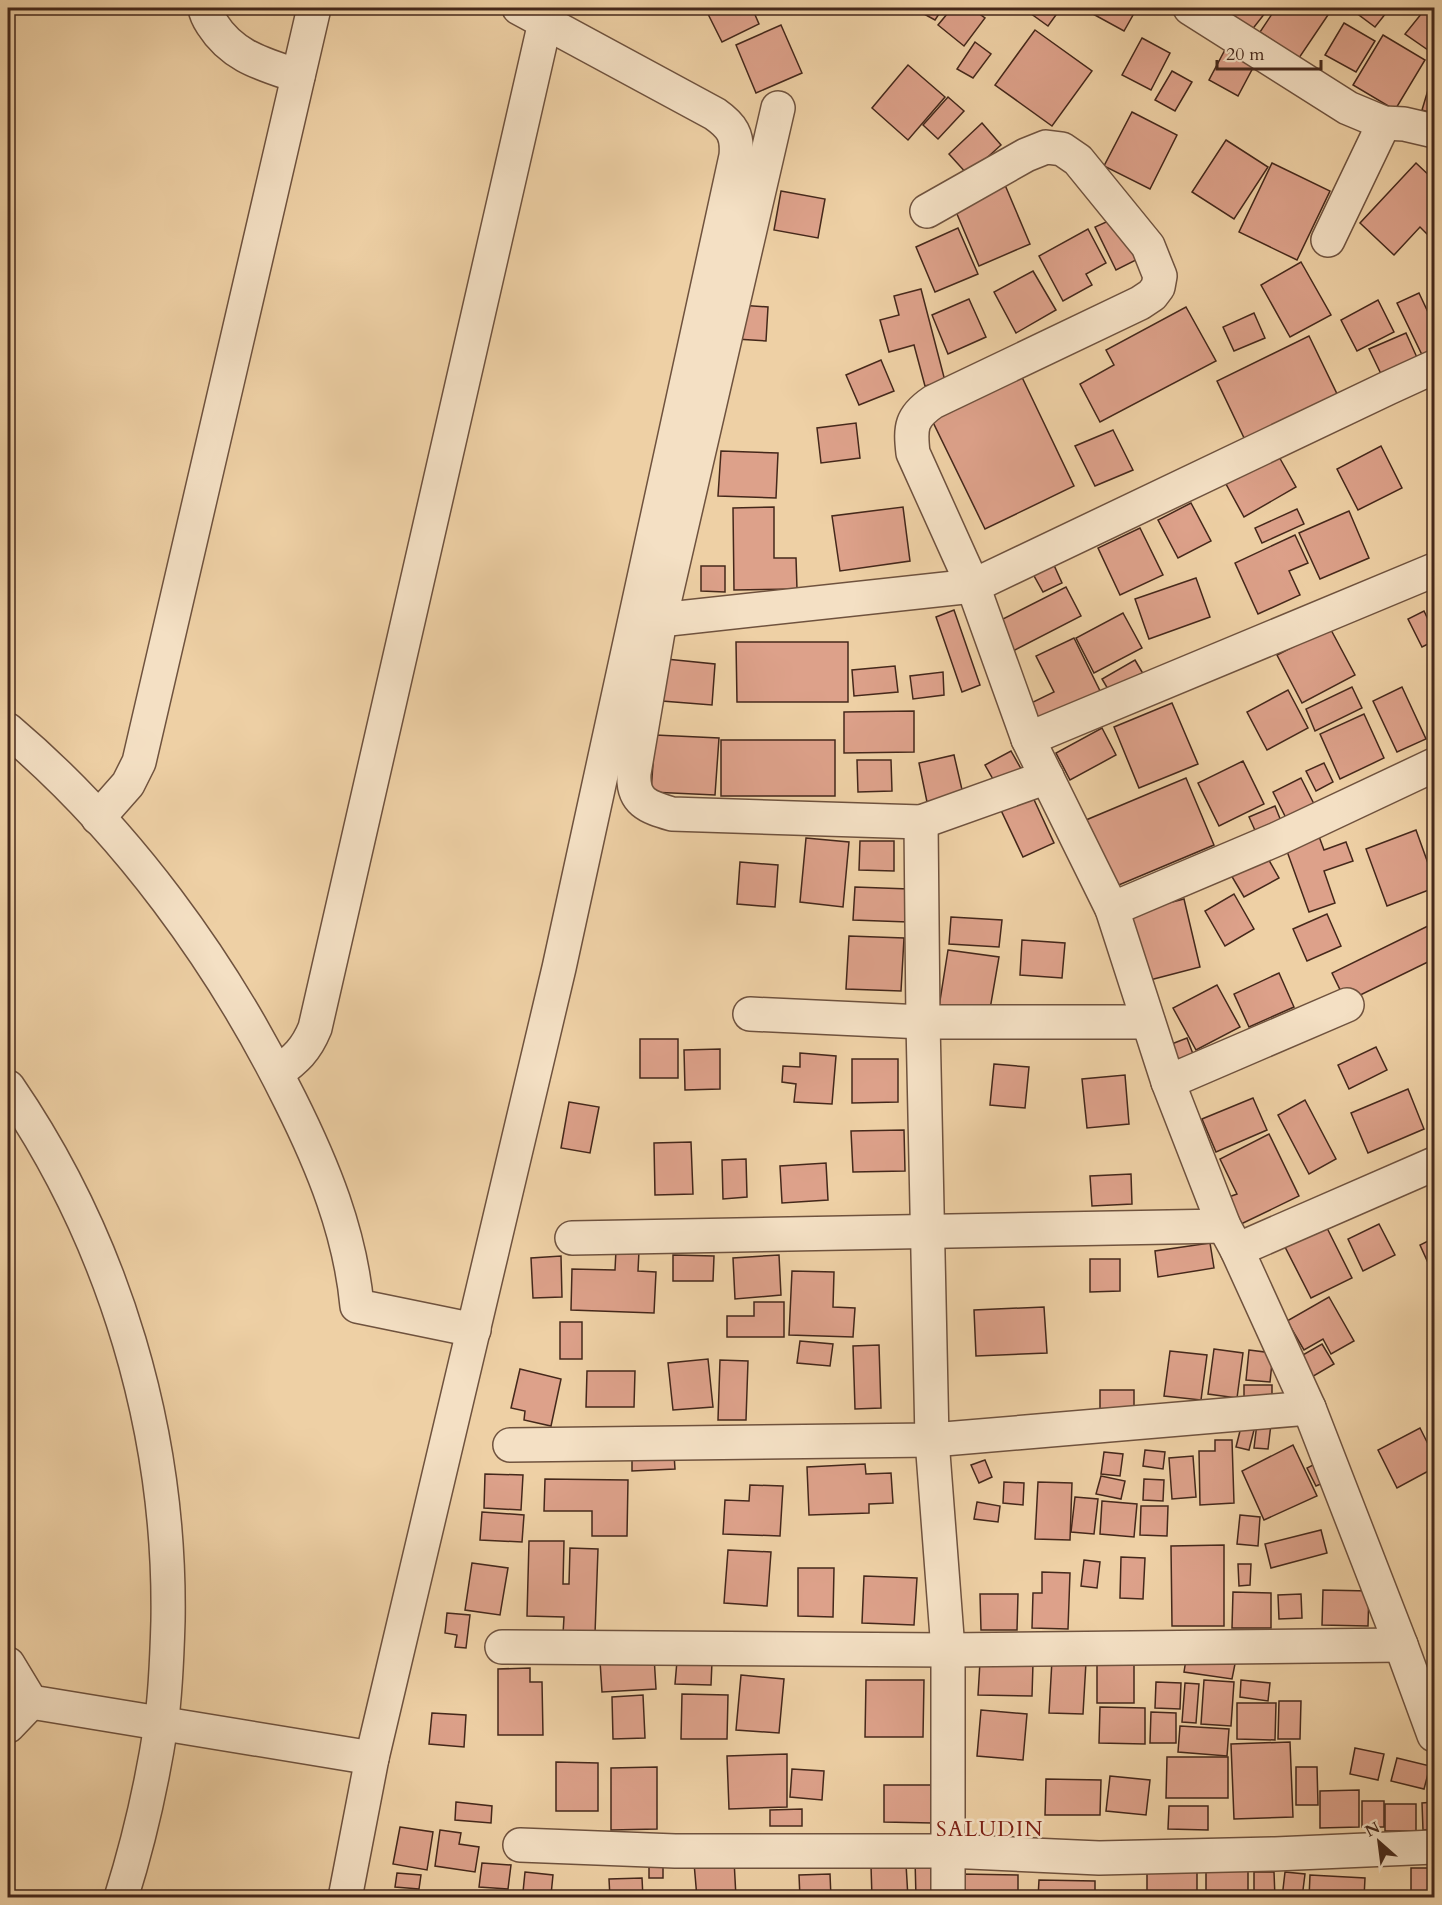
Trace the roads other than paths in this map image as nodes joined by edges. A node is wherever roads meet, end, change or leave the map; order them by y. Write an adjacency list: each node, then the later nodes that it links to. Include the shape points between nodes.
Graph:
1 (205, 8): 5 (street, via 218,34 231,48)
2 (314, 8): 5 (street)
3 (1190, 8): 7 (street, via 1348,108)
4 (532, 15): 26 (street, via 315,1028 308,1045); 33 (street, via 715,114 734,132 737,147 559,968)
5 (298, 76): 19 (street, via 139,762 128,784)
6 (778, 108): 14 (street)
7 (1384, 123): 8 (street); 10 (street)
8 (1434, 131)
9 (927, 211): 13 (street, via 1026,155 1046,147 1062,149 1078,160 1148,246 1160,276 1158,287 1140,303 933,402 912,423 913,453)
10 (1328, 240)
11 (1434, 367): 13 (street)
12 (1434, 570): 16 (street)
13 (973, 586): 14 (street); 16 (street)
14 (660, 620): 20 (street, via 633,780 640,799 651,808 672,814)
15 (8, 730): 19 (street)
16 (1028, 739): 18 (street)
17 (1434, 765): 21 (street, via 1277,839)
18 (1047, 777): 20 (street); 21 (street)
19 (98, 818): 26 (street, via 171,904 220,975)
20 (921, 822): 24 (street)
21 (1112, 909): 25 (street)
22 (1347, 1005): 27 (street)
23 (750, 1014): 24 (street)
24 (923, 1022): 25 (street); 30 (street)
25 (1148, 1022): 27 (street)
26 (277, 1073): 33 (street, via 341,1221 354,1272 357,1306)
27 (1168, 1082): 32 (street)
28 (8, 1087): 43 (street, via 62,1176 92,1239 139,1373 164,1511 167,1653)
29 (1434, 1164): 32 (street)
30 (928, 1232): 31 (street); 32 (street); 35 (street)
31 (572, 1238)
32 (1231, 1238): 34 (street)
33 (474, 1330): 45 (street)
34 (1309, 1408): 35 (street); 37 (street)
35 (932, 1440): 36 (street); 39 (street)
36 (510, 1445)
37 (1401, 1645): 39 (street); 42 (street)
38 (502, 1647): 39 (street)
39 (948, 1650): 48 (street)
40 (8, 1664): 41 (street)
41 (32, 1702): 43 (street); 44 (street)
42 (1431, 1715)
43 (161, 1723): 45 (street); 49 (street, via 150,1792)
44 (8, 1726)
45 (372, 1758): 50 (street)
46 (520, 1845): 48 (street, via 675,1851)
47 (1434, 1846): 48 (street, via 1099,1858)
48 (948, 1851): 51 (street)
49 (121, 1898)
50 (345, 1898)
51 (948, 1898)

